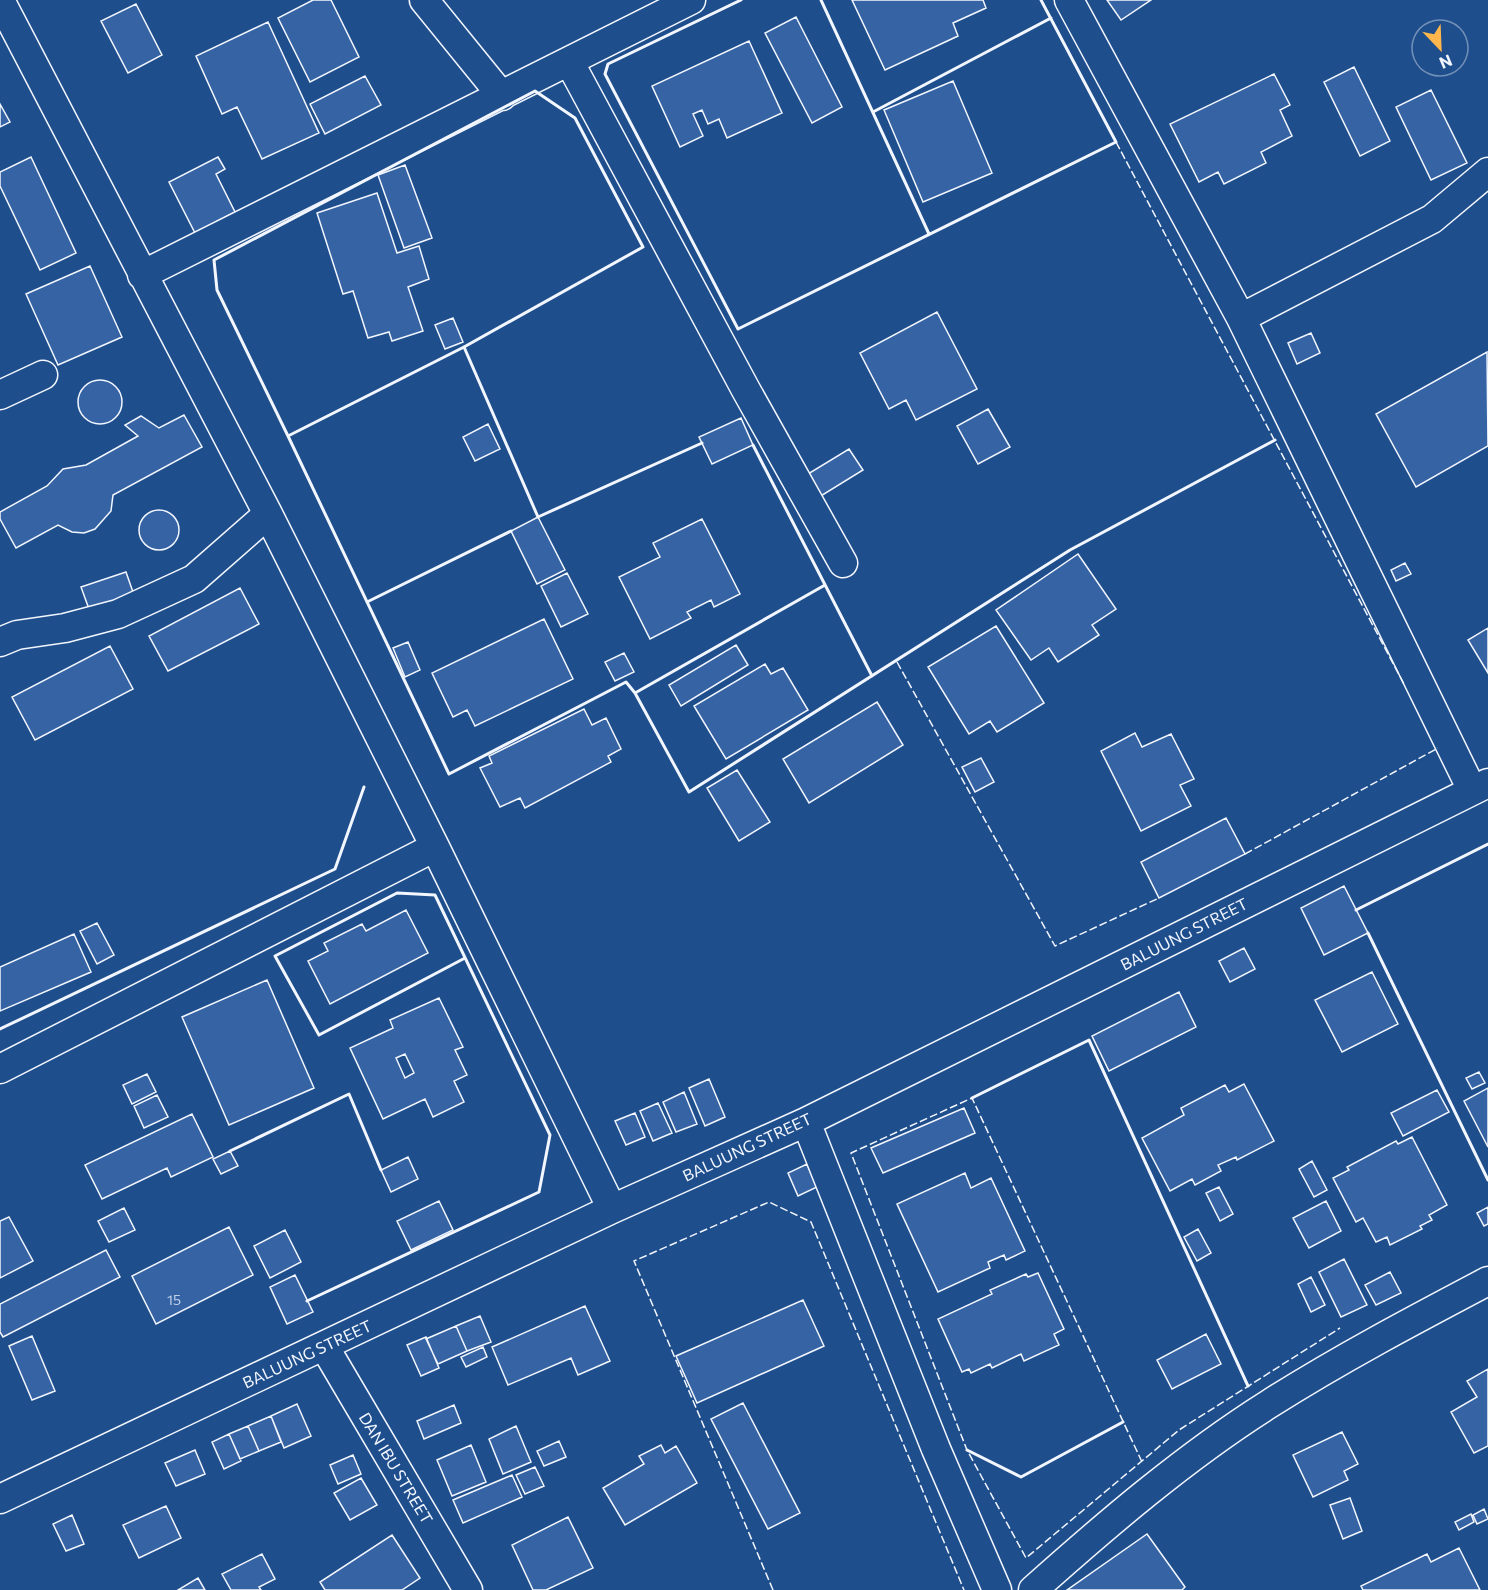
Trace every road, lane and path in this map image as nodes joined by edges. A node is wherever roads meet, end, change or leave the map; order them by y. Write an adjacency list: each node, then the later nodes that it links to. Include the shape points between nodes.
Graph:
1 (0, 0): 8 (street)
2 (424, 0): 6 (street)
3 (691, 0): 5 (street)
4 (1069, 0): 9 (street)
5 (570, 63): 6 (street); 13 (street)
6 (502, 96): 8 (street)
7 (1488, 172): 9 (street, via 1432,219)
8 (142, 275): 12 (street)
9 (1241, 318): 15 (street)
10 (43, 375): 11 (street)
11 (0, 394)
12 (268, 514): 14 (street, via 194,579 118,614 65,628 16,635); 16 (street)
13 (843, 563)
14 (0, 642)
15 (1480, 786): 18 (street, BALUUNG STREET)
16 (435, 847): 17 (street); 19 (street)
17 (0, 1069)
18 (806, 1122): 19 (street, BALUUNG STREET); 24 (street, via 936,1449)
19 (612, 1209): 21 (street, BALUUNG STREET)
20 (1488, 1281): 25 (street, via 1364,1346 1267,1405 1180,1467)
21 (324, 1346): 22 (street, BALUUNG STREET); 23 (street, DAN IBU STREET)
22 (0, 1499)
23 (468, 1590)
24 (997, 1590)
25 (1033, 1590)

